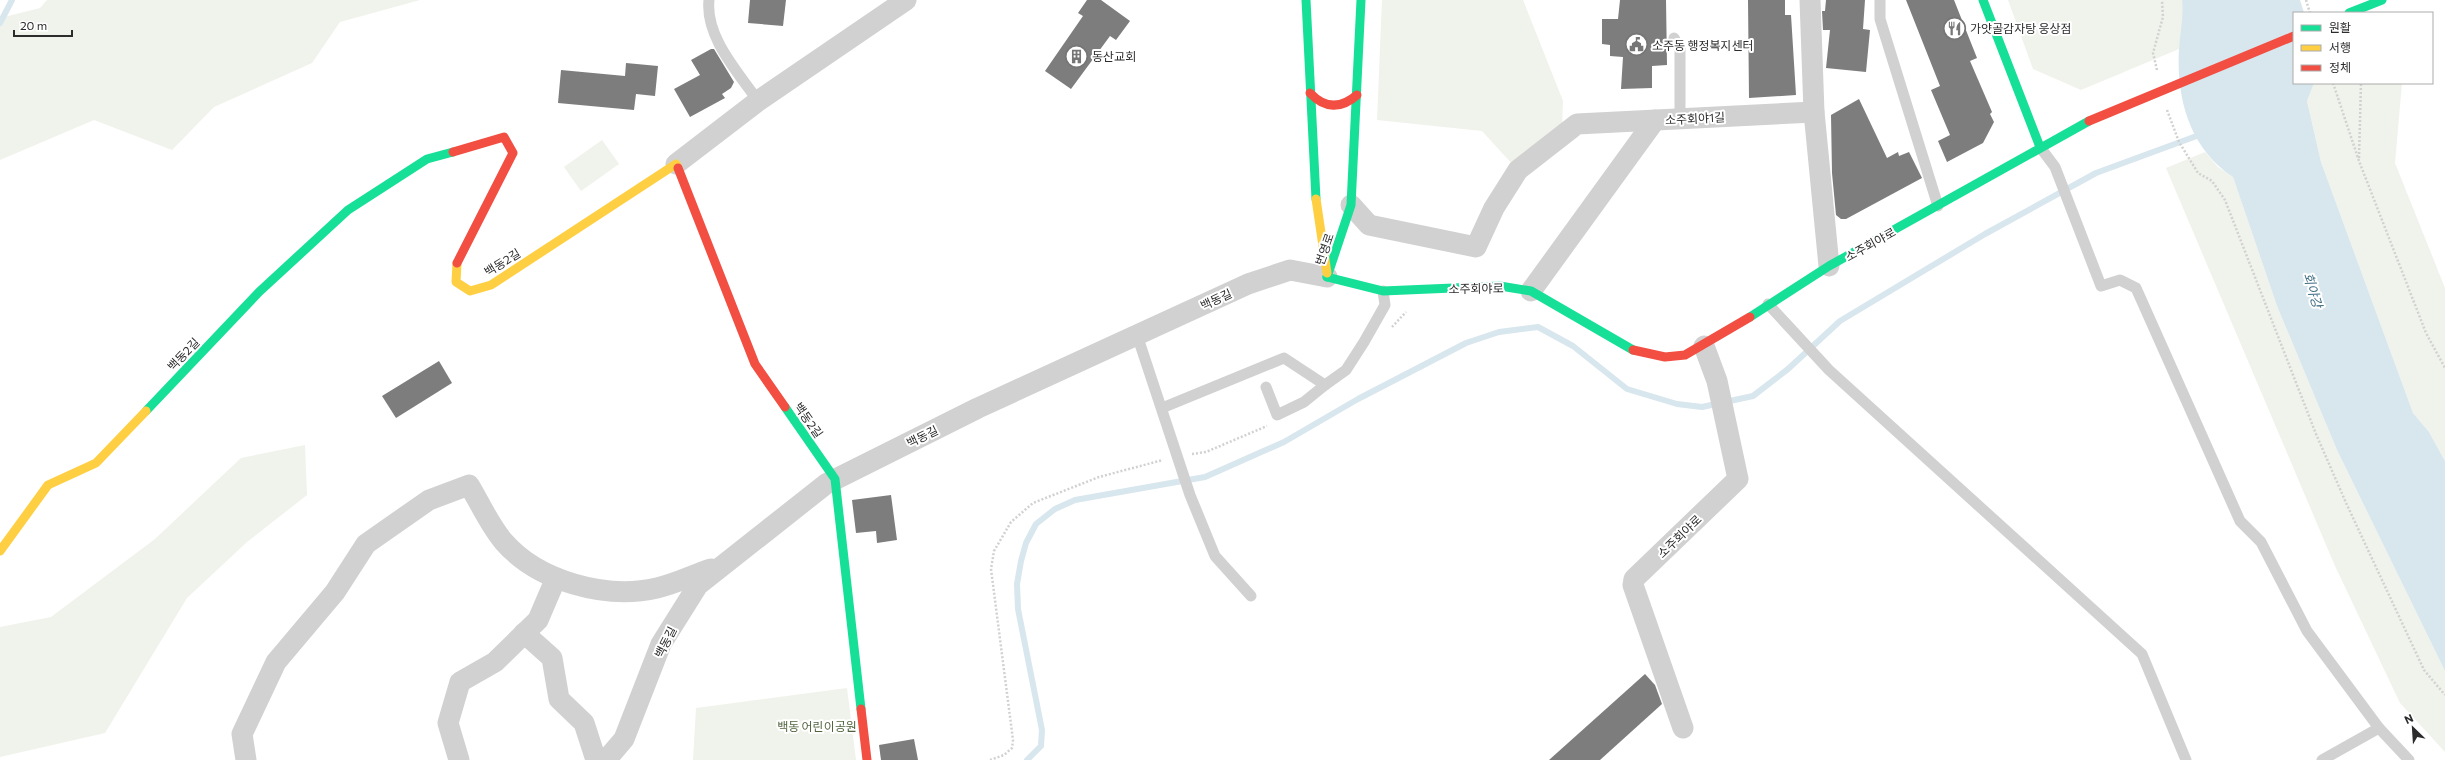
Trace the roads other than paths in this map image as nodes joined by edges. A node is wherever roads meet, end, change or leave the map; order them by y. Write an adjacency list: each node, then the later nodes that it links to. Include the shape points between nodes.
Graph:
1 (709, 0): 14 (lane, via 708,14 720,44)
2 (906, 0): 14 (street)
3 (1306, 0): 12 (street, 번영로)
4 (1361, 0): 13 (street, 번영로)
5 (1810, 0): 15 (street)
6 (1880, 0): 21 (lane, via 1880,19)
7 (1983, 0): 18 (street)
8 (2382, 0): 9 (street)
9 (2352, 12)
10 (2293, 36): 18 (street, 소주회야로, bridge, via 2089,120)
11 (1674, 38): 16 (lane, via 1680,49)
12 (1310, 93): 13 (street, via 1320,103 1329,106 1345,104); 23 (street, 번영로, via 1316,207)
13 (1357, 95): 20 (street, 번영로)
14 (758, 101): 19 (street)
15 (1814, 112): 16 (street, 소주회야1길); 22 (street)
16 (1680, 118): 17 (street, 소주회야1길)
17 (1656, 120): 20 (street, 소주회야1길, via 1576,124 1518,170 1494,208 1476,247 1369,225); 24 (street)
18 (2040, 147): 21 (street, 소주회야로); 39 (lane, via 2055,167 2101,286 2120,280 2136,288 2240,521 2261,542 2307,631)
19 (676, 164): 32 (street, 백동2길, via 756,364); 33 (street, 백동2길, via 491,285 470,291 456,282 457,260 513,153 504,137 427,159 343,215 258,292 96,463 48,485)
20 (1351, 205): 23 (street, 번영로)
21 (1938, 206): 22 (street, 소주회야로)
22 (1829, 266): 26 (street, 소주회야로)
23 (1327, 277): 25 (street, 소주회야로); 27 (street, 백동길, via 1290,270 1248,284)
24 (1531, 291): 25 (street, 소주회야로, via 1500,286); 28 (street, 소주회야로, via 1646,355 1685,355)
25 (1383, 292): 29 (lane, via 1385,305 1364,342 1346,370)
26 (1768, 304): 28 (street, 소주회야로); 47 (lane, via 1829,370 2142,654)
27 (1137, 335): 31 (lane); 32 (street, 백동길, via 978,408)
28 (1704, 346): 38 (street, 소주회야로, via 1717,381 1738,479 1634,579 1633,585)
29 (1325, 385): 30 (lane, via 1304,402 1277,415); 31 (lane, via 1284,358)
30 (1266, 387)
31 (1162, 408): 36 (lane, via 1190,495 1215,556)
32 (835, 479): 34 (street, 백동길, via 764,531); 46 (street, 백동2길)
33 (0, 552)
34 (722, 566): 35 (street, via 657,588 628,592 569,584); 40 (street, 백동길, via 698,585 661,644)
35 (556, 578): 37 (street, via 538,620); 41 (street, via 532,567 503,542 469,485 429,500 366,544 335,592 276,662 242,734)
36 (1251, 596)
37 (524, 633): 42 (street, via 495,662 460,682 448,723); 43 (street, via 552,658 559,698 584,723)
38 (1683, 728)
39 (2379, 728): 48 (lane); 49 (lane)
40 (624, 738): 44 (street, 백동길); 45 (street, 백동길)
41 (246, 760)
42 (459, 760)
43 (596, 760)
44 (606, 760)
45 (610, 760)
46 (867, 760)
47 (2186, 760)
48 (2322, 760)
49 (2409, 760)

